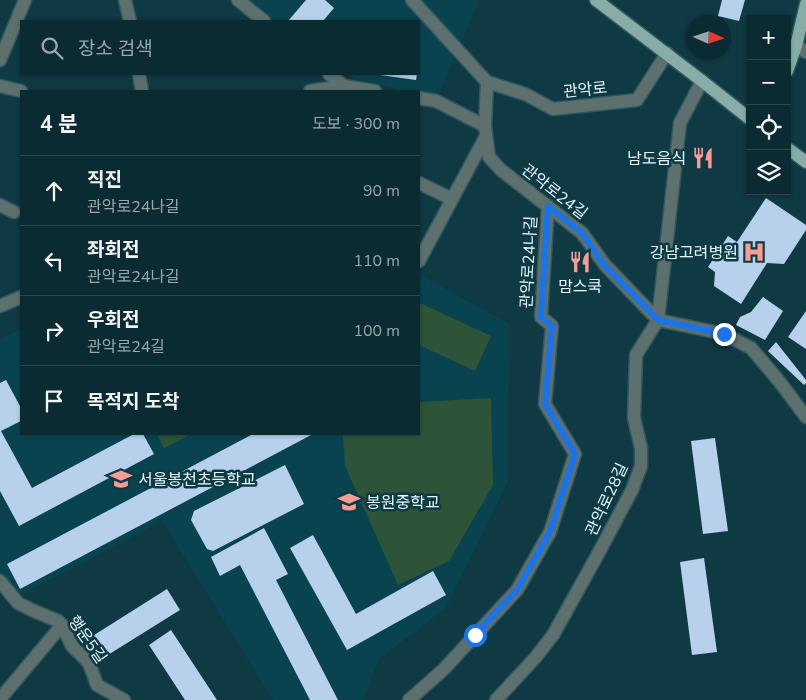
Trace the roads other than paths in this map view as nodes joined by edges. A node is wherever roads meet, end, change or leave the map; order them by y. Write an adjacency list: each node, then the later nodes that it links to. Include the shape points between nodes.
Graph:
1 (25, 0): 11 (street)
2 (125, 0): 7 (street)
3 (238, 0): 8 (street)
4 (412, 0): 16 (street)
5 (596, 0): 10 (main road)
6 (806, 4): 9 (main road)
7 (130, 20)
8 (263, 20)
9 (801, 49): 12 (main road)
10 (667, 54): 15 (main road); 16 (street, 관악로, via 637,100 553,109 526,94)
11 (0, 60)
12 (791, 65)
13 (139, 75): 19 (street)
14 (330, 75): 18 (street)
15 (702, 81): 24 (main road); 36 (street, 관악로28길, via 680,123)
16 (487, 82): 25 (street, 관악로24길)
17 (0, 86): 22 (street)
18 (344, 86): 20 (street); 21 (street)
19 (142, 90)
20 (317, 90)
21 (369, 90)
22 (20, 91)
23 (420, 98): 25 (street, via 436,101)
24 (746, 116)
25 (485, 131): 29 (street); 31 (street, 관악로24길, via 489,157)
26 (790, 150): 27 (main road)
27 (806, 162)
28 (420, 183): 29 (street)
29 (452, 199): 33 (street)
30 (0, 205): 32 (street)
31 (548, 206): 36 (street, 관악로24길, via 582,233 604,265); 42 (street, 관악로24나길, via 541,317 552,326 545,404 575,454 550,532 517,590 443,670)
32 (14, 212)
33 (421, 253)
34 (20, 298): 35 (street)
35 (0, 306)
36 (658, 320): 37 (street, via 724,334 751,348); 43 (street, 관악로28길, via 636,355 634,418 641,448 641,466 632,490 553,635)
37 (806, 417)
38 (0, 581): 39 (street, 행운5길, via 18,603)
39 (62, 625): 40 (street); 41 (street, 행운5길, via 72,646 89,663 98,685)
40 (0, 699)
41 (124, 700)
42 (409, 700)
43 (496, 700)

